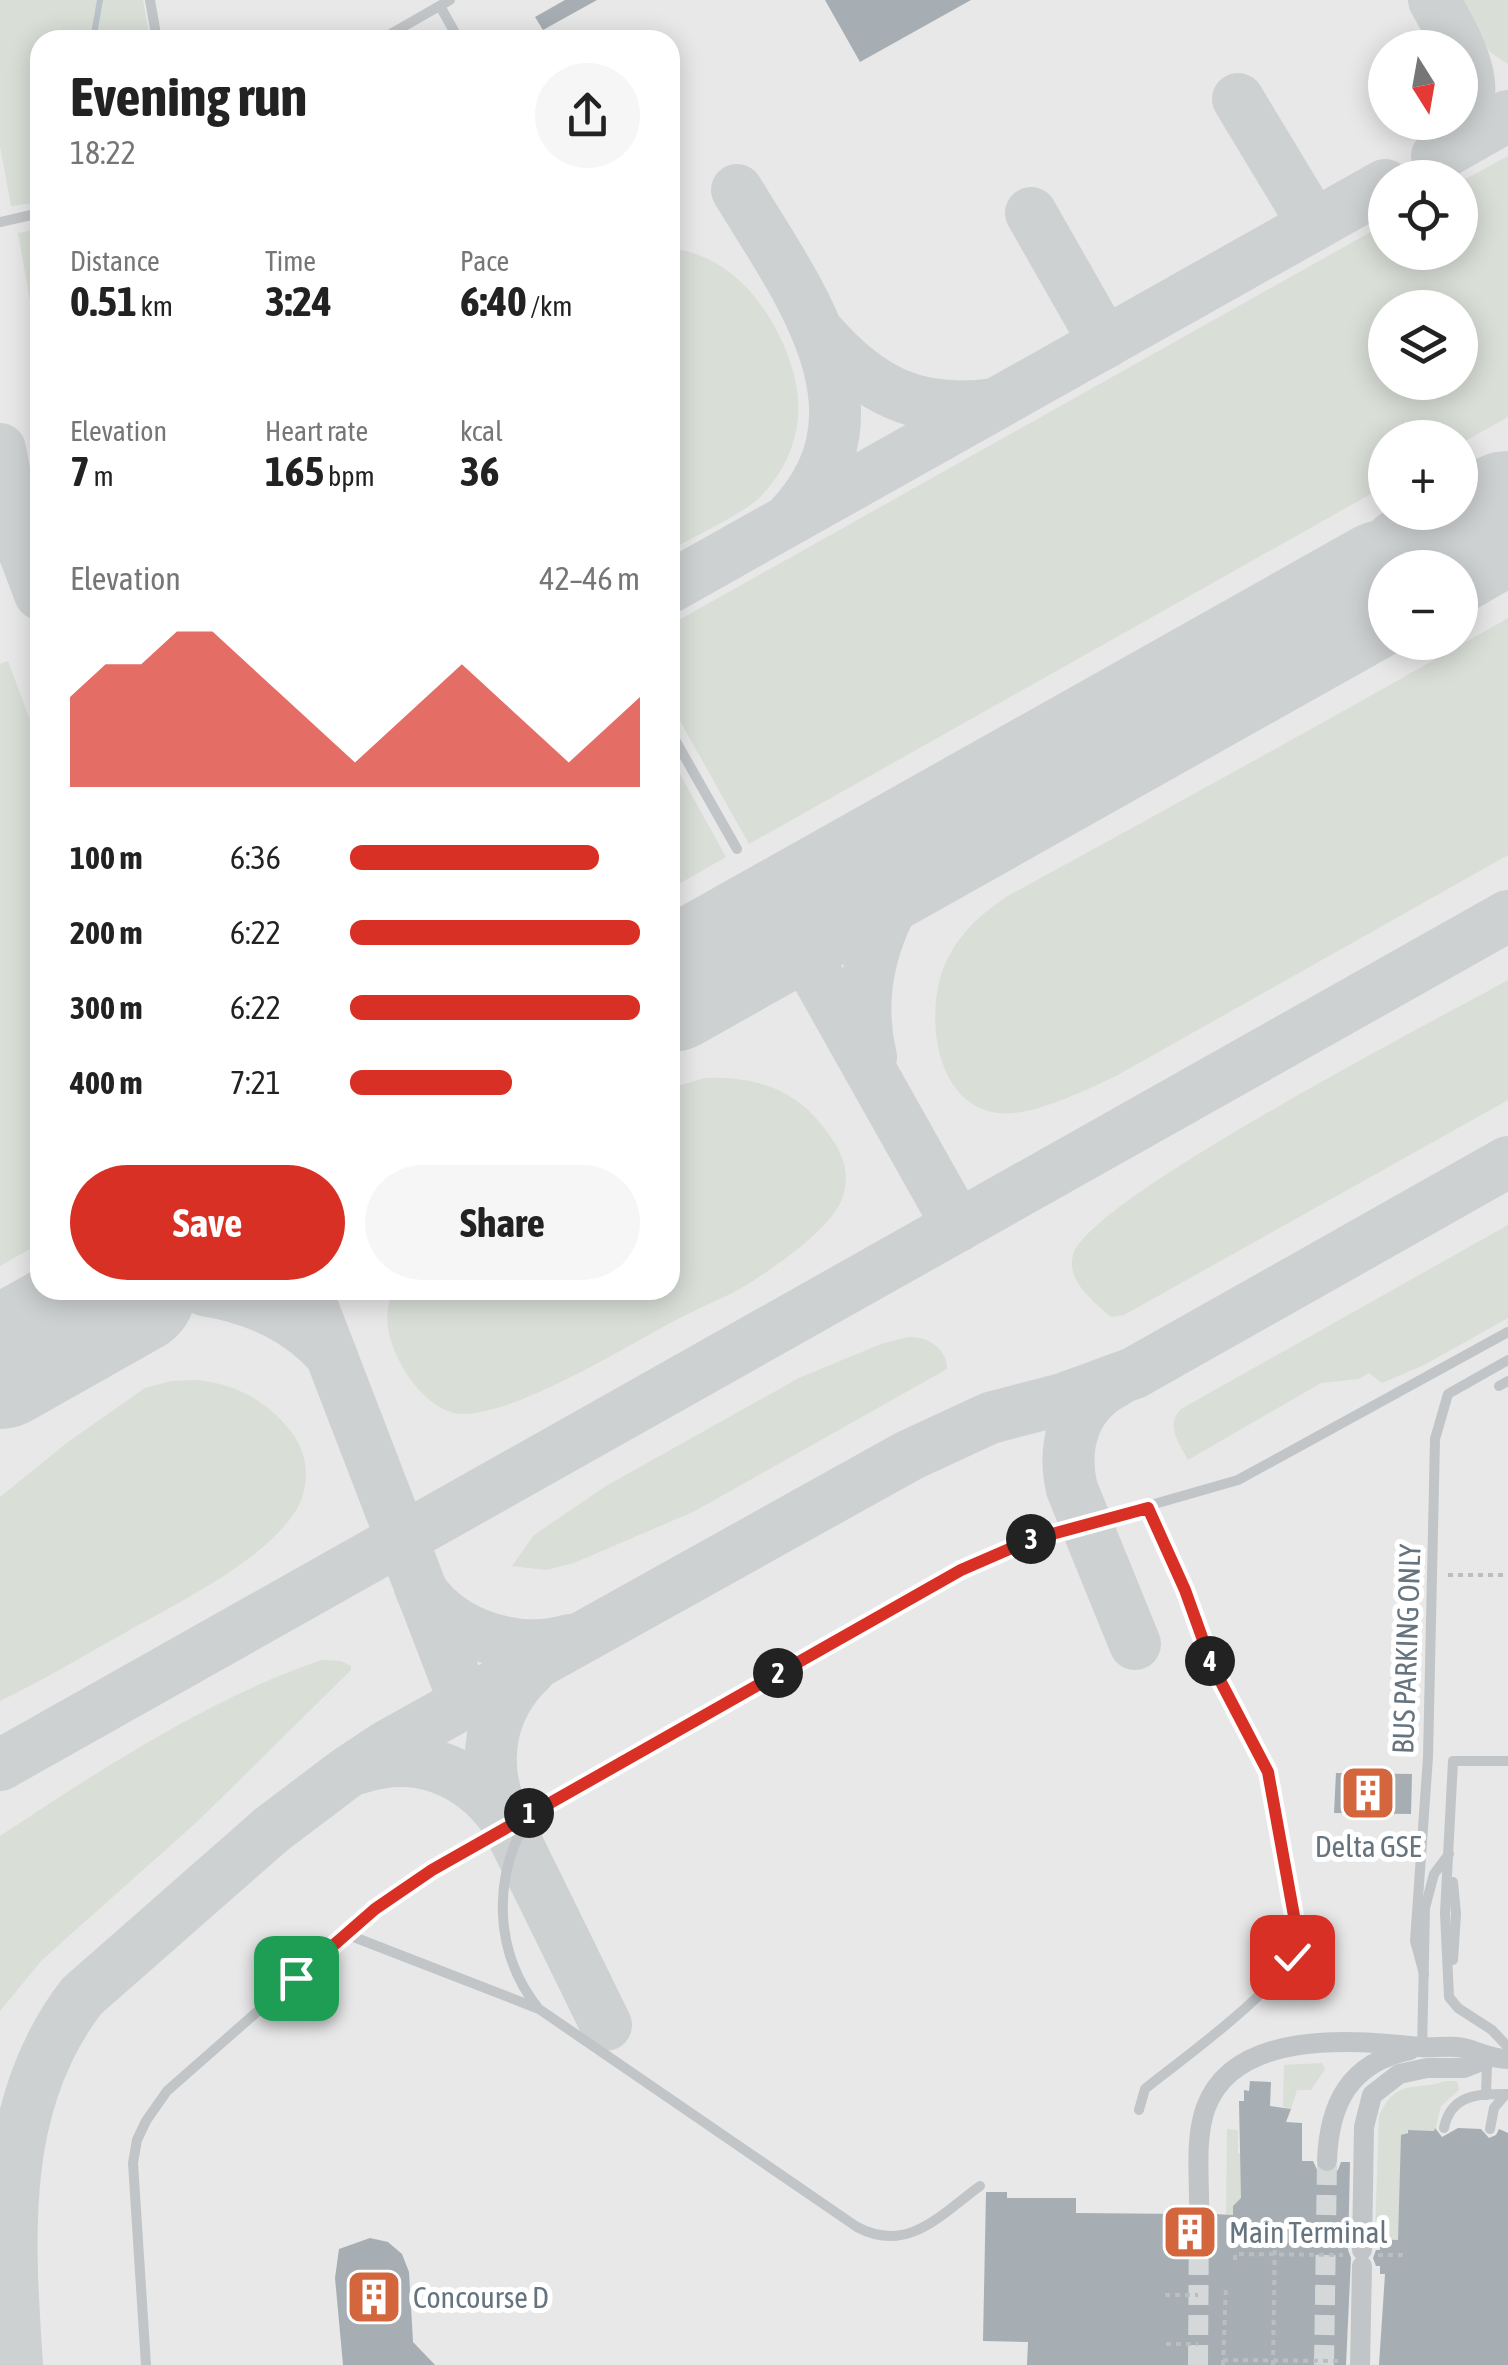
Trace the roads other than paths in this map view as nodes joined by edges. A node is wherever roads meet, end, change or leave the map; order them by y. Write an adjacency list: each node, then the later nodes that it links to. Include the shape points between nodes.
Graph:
1 (150, 0): 3 (lane)
2 (444, 3): 4 (lane); 5 (lane)
3 (155, 30)
4 (397, 30)
5 (456, 30)
6 (30, 215): 7 (lane)
7 (0, 222)
8 (680, 749): 9 (lane)
9 (737, 849)
10 (1508, 1332): 12 (lane, via 1258,1471)
11 (1508, 1360): 17 (lane, BUS PARKING ONLY, via 1448,1394 1436,1440 1428,1757 1415,1941)
12 (1148, 1508): 14 (lane, via 1030,1540 961,1570); 24 (lane, via 1212,1665 1268,1772 1298,1938 1274,1982 1146,2088)
13 (1508, 1762): 15 (lane, via 1453,1761)
14 (533, 1810): 16 (lane, via 432,1870); 18 (lane, via 507,1864 504,1933 516,1976)
15 (1450, 1853): 17 (lane, via 1434,1874 1425,1908); 19 (lane, via 1449,1997)
16 (346, 1934): 18 (lane); 31 (lane, via 168,2092 137,2140 133,2174)
17 (1424, 1974): 20 (lane)
18 (538, 2009): 28 (lane, via 876,2236 911,2234)
19 (1508, 2047)
20 (1422, 2058): 21 (street, via 1460,2047); 27 (street, via 1382,2059 1349,2085 1331,2119); 29 (street, via 1392,2042 1297,2046 1264,2052 1238,2067 1214,2092 1204,2115); 30 (street, via 1376,2090 1367,2106)
21 (1498, 2059): 23 (lane)
22 (1507, 2094): 23 (lane); 26 (lane, via 1494,2108)
23 (1486, 2095): 25 (lane, via 1458,2101)
24 (1139, 2110)
25 (1444, 2128)
26 (1490, 2129)
27 (1327, 2162)
28 (980, 2186)
29 (1199, 2214)
30 (1360, 2363)
31 (146, 2365)

